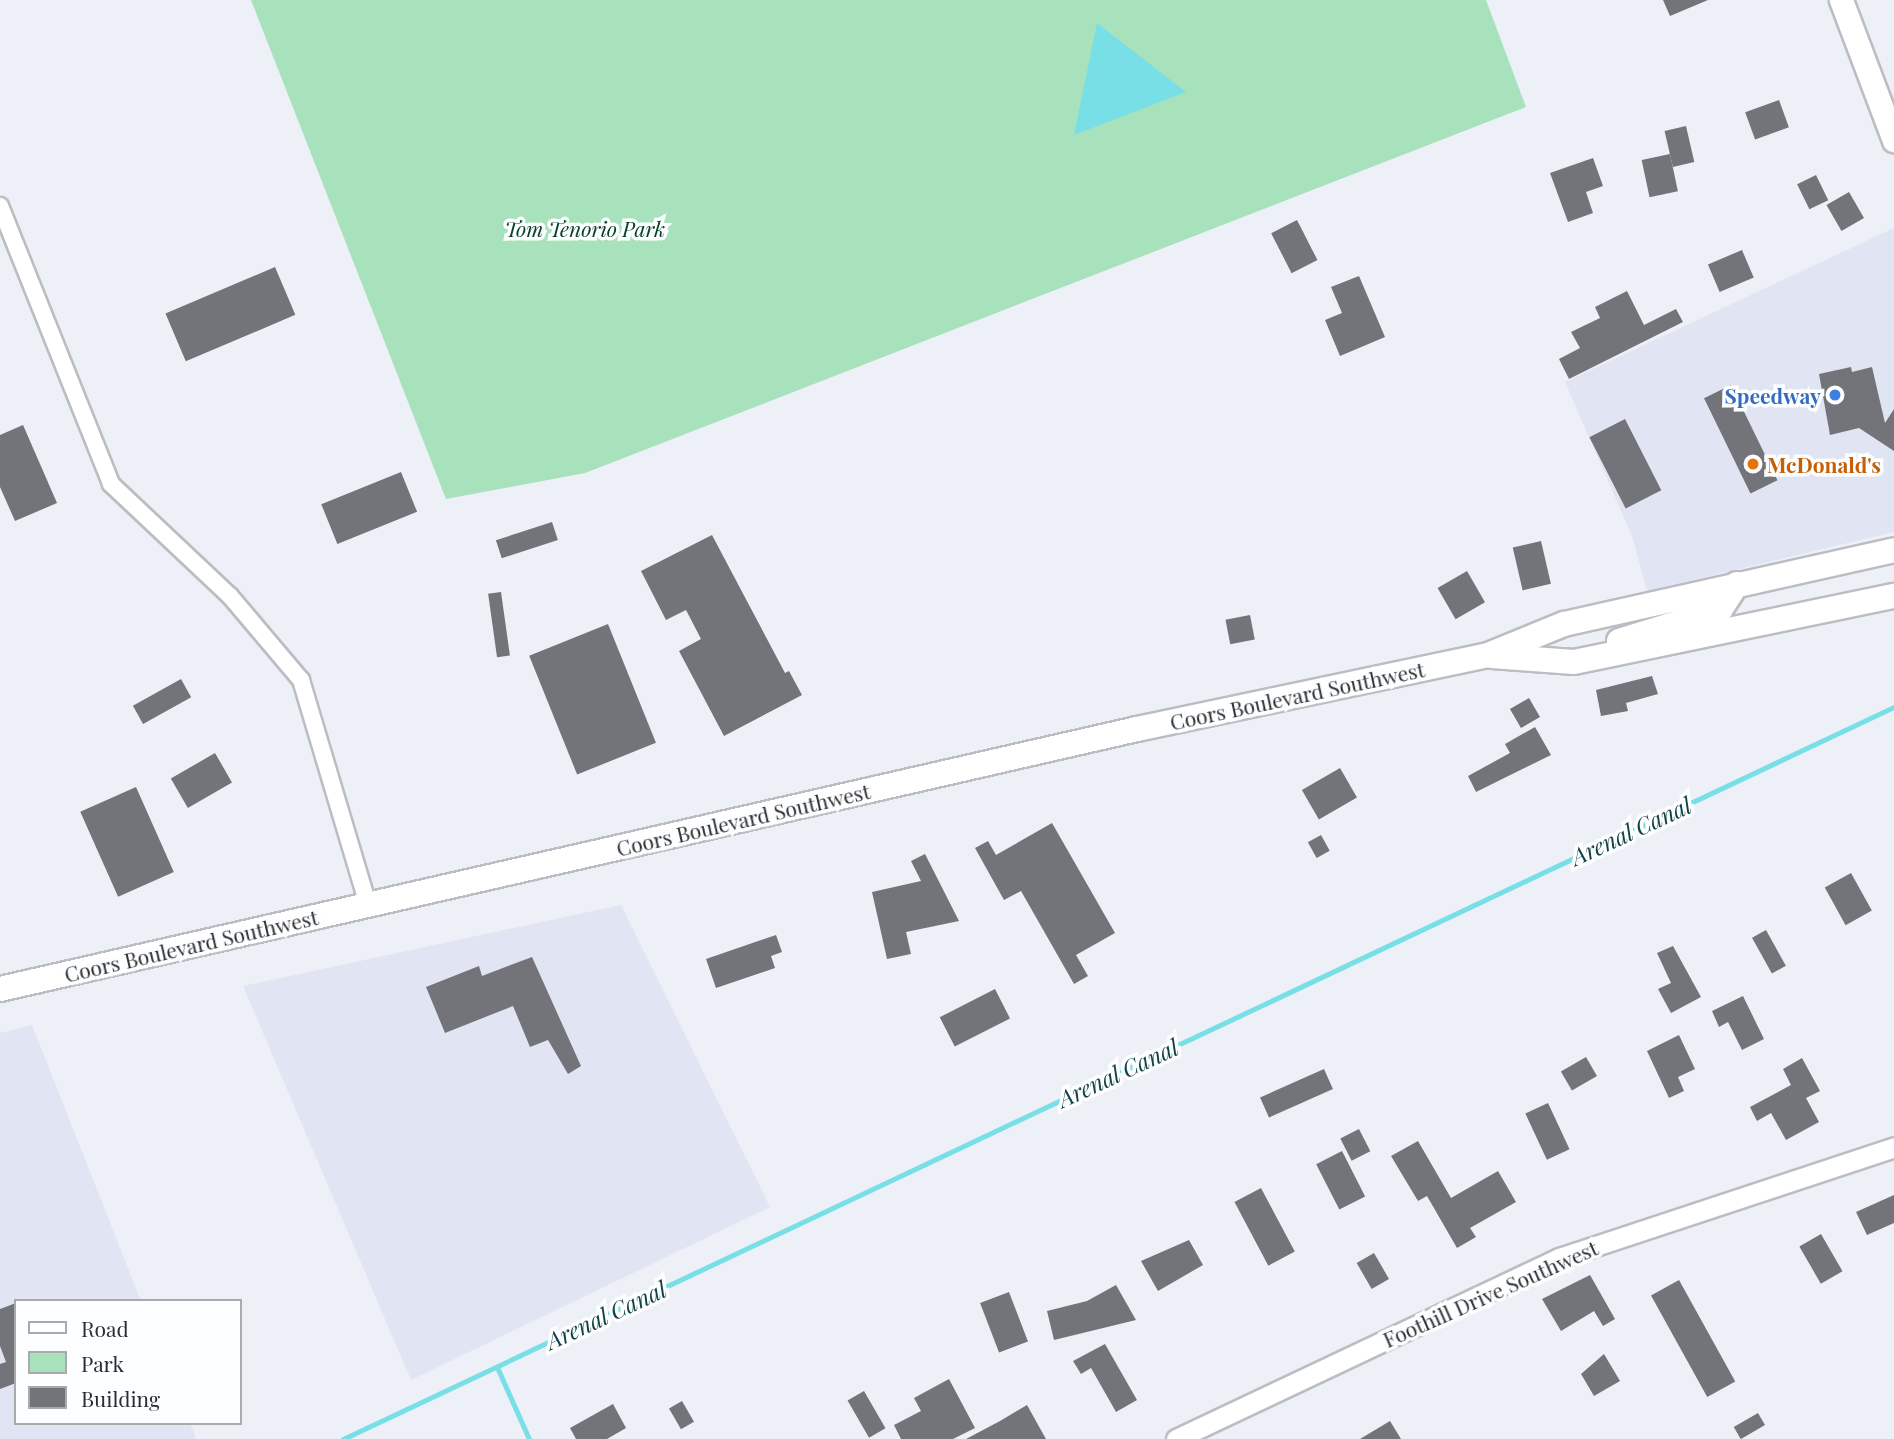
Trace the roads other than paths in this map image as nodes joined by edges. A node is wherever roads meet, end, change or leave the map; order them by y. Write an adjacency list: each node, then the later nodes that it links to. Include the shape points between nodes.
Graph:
1 (1841, 0): 2 (main road)
2 (1894, 139)
3 (0, 206): 9 (street, via 111,484 230,596 301,680)
4 (1894, 550): 5 (main road, Coors Boulevard Southwest)
5 (1737, 584): 7 (main road, Coors Boulevard Southwest, via 1564,624); 8 (main road, via 1720,610 1636,633)
6 (1894, 596): 8 (main road, Coors Boulevard Southwest)
7 (1488, 656): 8 (main road, Coors Boulevard Southwest); 9 (main road, Coors Boulevard Southwest, via 1138,729)
8 (1574, 662)
9 (368, 905): 10 (main road, Coors Boulevard Southwest)
10 (0, 989)
11 (1894, 1147): 12 (street, Foothill Drive Southwest, via 1559,1258)
12 (1176, 1439)

